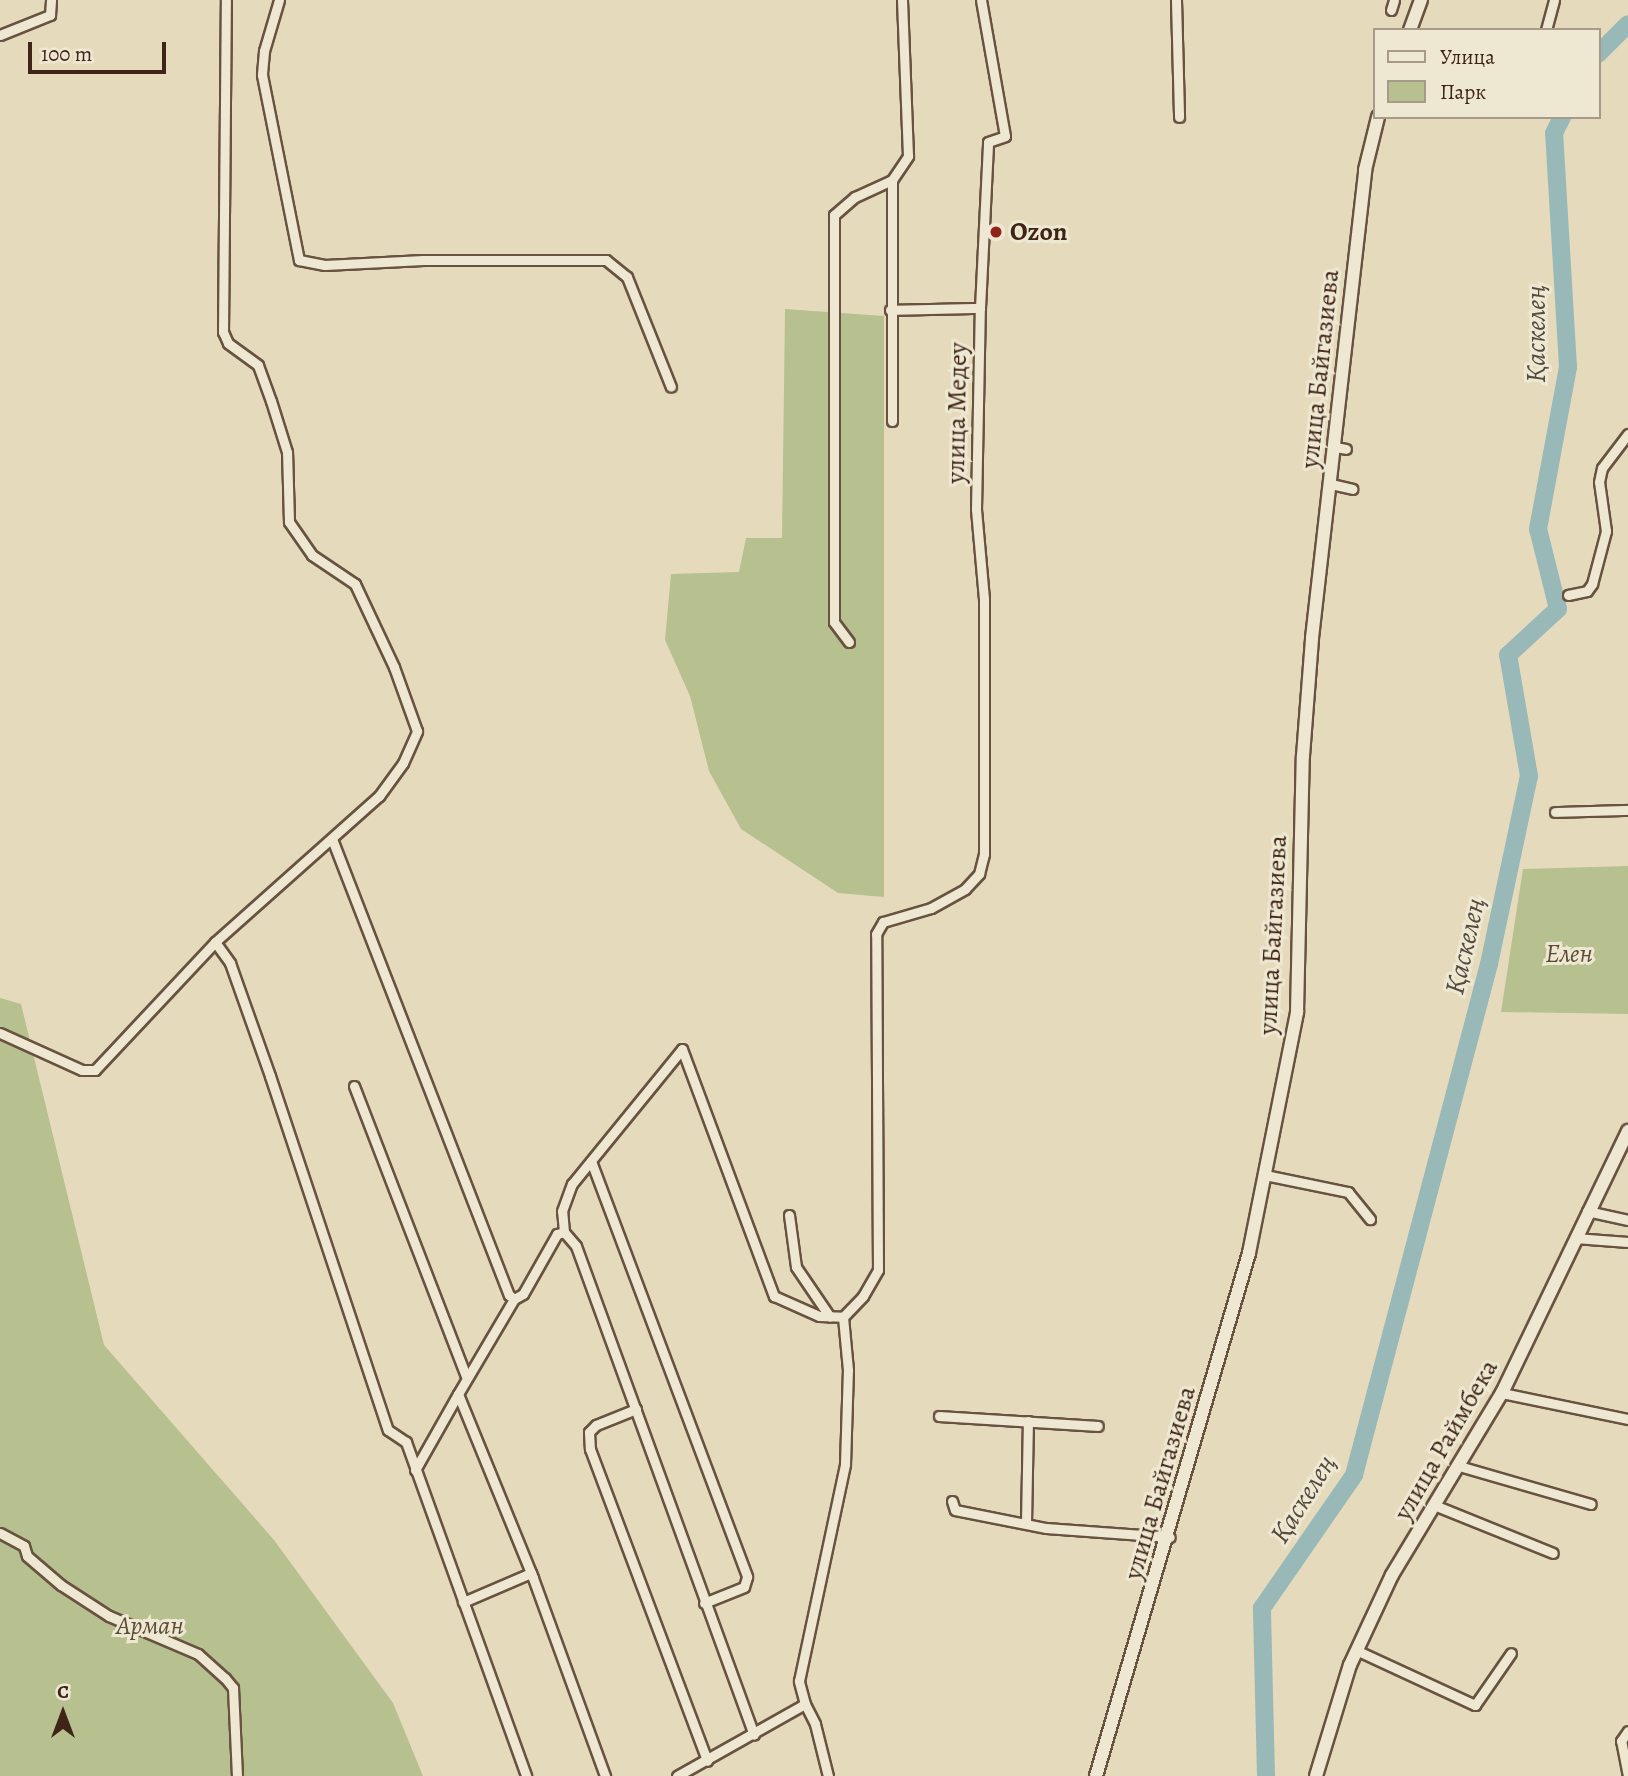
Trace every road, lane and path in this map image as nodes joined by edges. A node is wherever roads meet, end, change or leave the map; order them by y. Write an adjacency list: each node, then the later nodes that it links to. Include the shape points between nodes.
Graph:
1 (51, 0): 13 (street, via 50,15)
2 (226, 0): 28 (street, via 224,338 257,365 264,382 288,452 285,508 297,537 312,555 355,584 416,722 415,740 391,781)
3 (279, 0): 19 (street, via 262,75 299,260 325,265 606,260 627,277)
4 (902, 0): 16 (street, via 908,156)
5 (981, 0): 17 (street, улица Медеу, via 1004,136 988,142)
6 (1177, 0): 14 (street)
7 (1394, 0): 10 (street)
8 (1421, 0): 11 (main road)
9 (1554, 0): 12 (street)
10 (1391, 10)
11 (1411, 28)
12 (1547, 28)
13 (0, 35)
14 (1179, 117)
15 (1377, 119): 22 (main road, улица Байгазиева, via 1365,170 1340,448)
16 (892, 180): 18 (street); 25 (street, via 855,197 834,215 834,622)
17 (980, 308): 18 (street); 44 (street, улица Медеу, via 976,509 984,599 984,841 979,874 965,888 931,908 877,928 878,1269 863,1296)
18 (891, 310): 20 (street)
19 (671, 387)
20 (892, 421)
21 (1628, 434): 24 (street, via 1602,468 1599,482 1606,531 1592,584 1587,591)
22 (1331, 484): 23 (street); 34 (main road, улица Байгазиева, via 1303,756 1297,1012)
23 (1352, 489)
24 (1568, 595)
25 (849, 642)
26 (1628, 810): 27 (street)
27 (1555, 812)
28 (332, 839): 29 (street); 42 (street, via 503,1284)
29 (215, 942): 30 (street, via 95,1070 82,1070); 54 (street, via 230,963 388,1430 406,1442)
30 (0, 1034)
31 (354, 1086): 45 (street)
32 (1628, 1131): 35 (main road, улица Раймбека)
33 (591, 1161): 39 (street, via 565,1196); 43 (street, via 682,1049 774,1296); 64 (street, via 747,1577 744,1587)
34 (1265, 1175): 37 (street, via 1348,1192); 60 (main road, улица Байгазиева, via 1250,1253)
35 (1587, 1211): 38 (street); 40 (main road, улица Раймбека)
36 (789, 1215): 43 (street, via 796,1267)
37 (1370, 1219)
38 (1628, 1220)
39 (564, 1232): 42 (street, via 548,1247 523,1294); 48 (street, via 576,1246)
40 (1575, 1238): 41 (street); 46 (main road, улица Раймбека)
41 (1628, 1242)
42 (514, 1299): 45 (street)
43 (830, 1317): 44 (street)
44 (843, 1317): 67 (street, via 848,1370 845,1464 799,1681)
45 (466, 1376): 47 (street)
46 (1502, 1393): 50 (street); 53 (main road, улица Раймбека)
47 (458, 1394): 54 (street); 62 (street)
48 (636, 1409): 64 (street); 70 (street, via 596,1424 589,1432 590,1449)
49 (939, 1416): 51 (street)
50 (1628, 1419)
51 (1028, 1422): 52 (street); 58 (street)
52 (1098, 1426)
53 (1459, 1466): 56 (street); 57 (main road, улица Раймбека)
54 (415, 1470): 63 (street)
55 (952, 1501): 58 (street, via 956,1510)
56 (1591, 1504)
57 (1434, 1505): 61 (street); 65 (main road, улица Раймбека, via 1392,1575)
58 (1026, 1523): 60 (street, via 1073,1532)
59 (0, 1533): 72 (street, via 24,1546 27,1556 61,1585 109,1616 198,1654 225,1678 233,1688)
60 (1170, 1536): 76 (main road, улица Байгазиева)
61 (1553, 1553)
62 (531, 1573): 63 (street); 74 (street)
63 (463, 1602): 73 (street)
64 (704, 1603): 69 (street)
65 (1358, 1651): 66 (street, via 1475,1705); 77 (main road, улица Раймбека)
66 (1511, 1653)
67 (805, 1704): 69 (street); 75 (street, via 816,1724)
68 (1628, 1731): 78 (street, via 1621,1741)
69 (754, 1735): 70 (street)
70 (707, 1761): 71 (street)
71 (680, 1775)
72 (237, 1776)
73 (526, 1776)
74 (605, 1776)
75 (828, 1776)
76 (1096, 1776)
77 (1316, 1776)
78 (1628, 1776)

